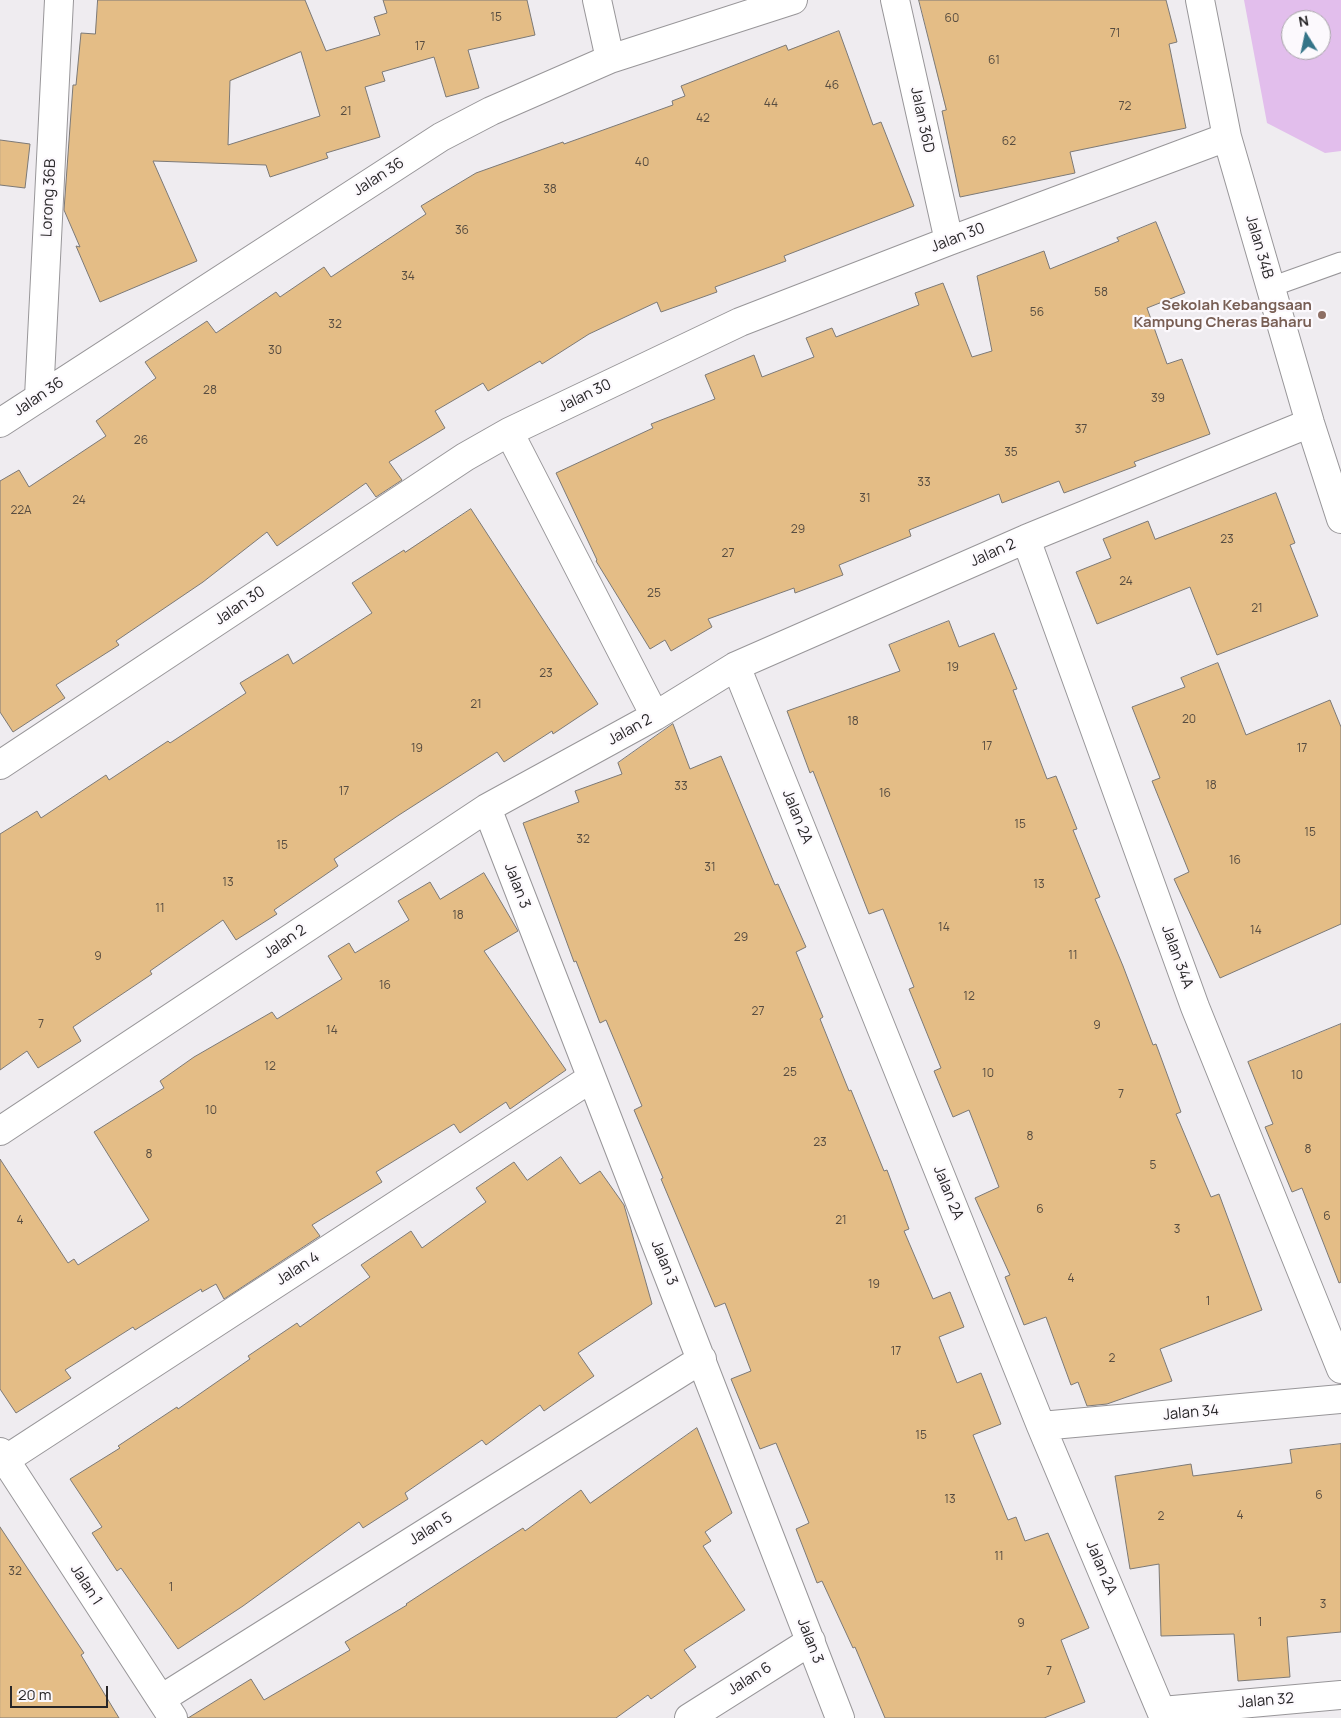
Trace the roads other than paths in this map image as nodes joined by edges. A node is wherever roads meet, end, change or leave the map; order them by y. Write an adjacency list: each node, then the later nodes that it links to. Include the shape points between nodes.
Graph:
1 (59, 0): 11 (street, Lorong 36B)
2 (597, 0): 6 (street)
3 (793, 0): 6 (street, Jalan 36)
4 (895, 0): 8 (street, Jalan 36D)
5 (1200, 0): 7 (street, Jalan 34B)
6 (610, 59): 11 (street, Jalan 36, via 491,111 441,137)
7 (1227, 137): 8 (street, Jalan 30); 10 (street, Jalan 34B)
8 (949, 241): 14 (street, Jalan 30, via 740,322)
9 (1341, 262): 10 (lane)
10 (1271, 287): 13 (street, Jalan 34B)
11 (39, 397): 12 (street, Jalan 36)
12 (0, 423)
13 (1310, 423): 15 (street, Jalan 34B); 16 (street, Jalan 2)
14 (509, 432): 18 (street); 19 (street, Jalan 30, via 465,456)
15 (1341, 519)
16 (1026, 539): 17 (street, Jalan 2); 24 (street, Jalan 34A, via 1195,1006)
17 (736, 666): 18 (street, Jalan 2); 26 (street, Jalan 2A)
18 (655, 716): 20 (street, Jalan 2)
19 (0, 765)
20 (487, 808): 21 (street, Jalan 3); 22 (street, Jalan 2)
21 (590, 1079): 23 (street, Jalan 3); 27 (street, Jalan 4)
22 (0, 1131)
23 (702, 1359): 28 (street, Jalan 3); 30 (street, Jalan 5)
24 (1341, 1370)
25 (1341, 1399): 26 (street, Jalan 34)
26 (1041, 1426): 31 (street, Jalan 2A)
27 (2, 1456): 30 (street, Jalan 1)
28 (811, 1641): 32 (street, Jalan 6); 33 (street, Jalan 3)
29 (1341, 1695): 31 (street, Jalan 32)
30 (167, 1709)
31 (1163, 1714)
32 (689, 1718)
33 (840, 1718)

